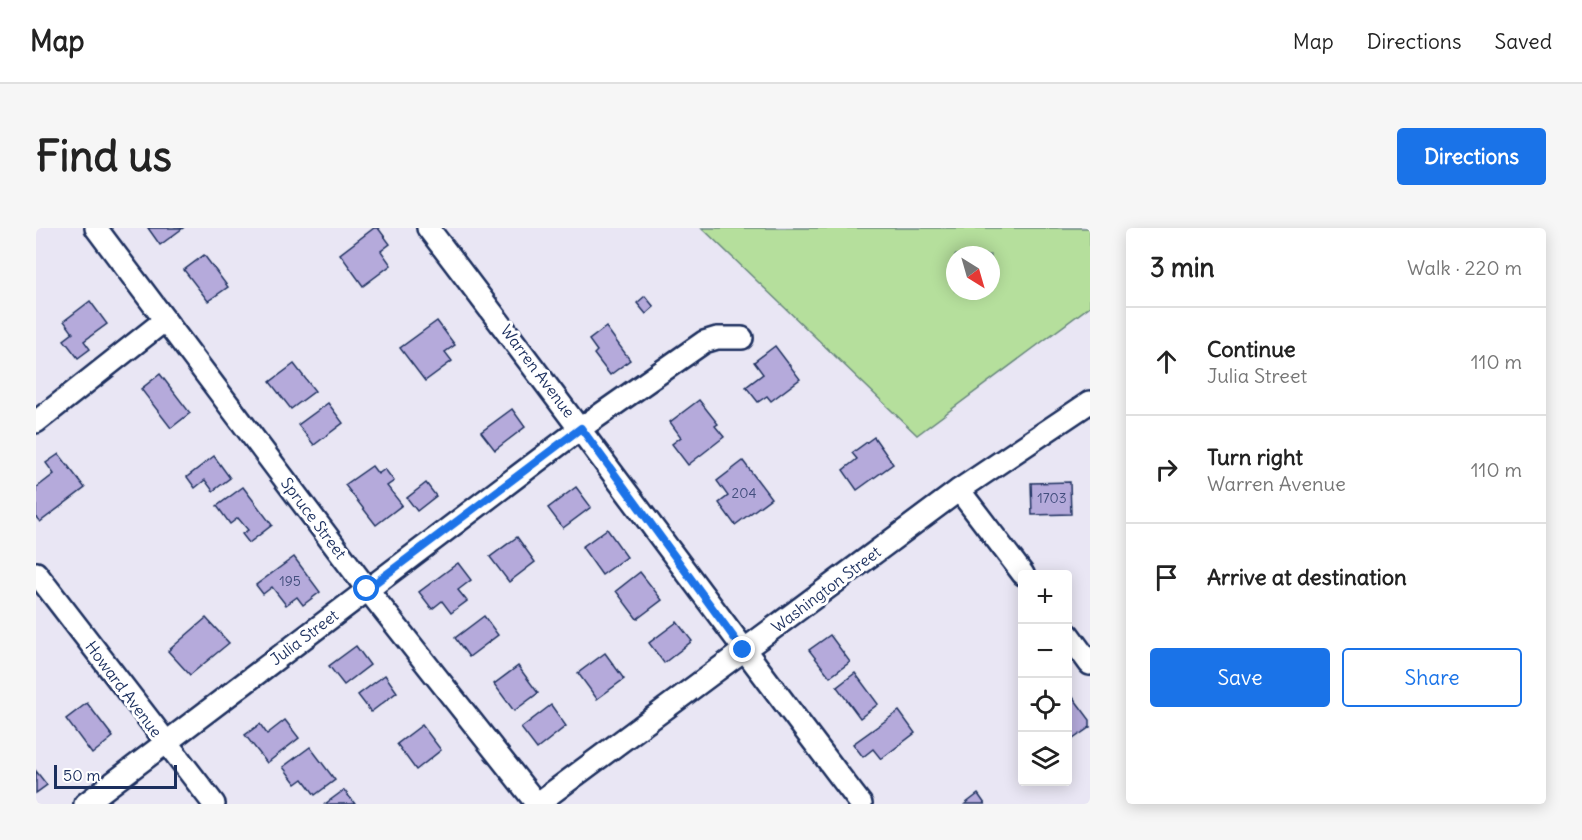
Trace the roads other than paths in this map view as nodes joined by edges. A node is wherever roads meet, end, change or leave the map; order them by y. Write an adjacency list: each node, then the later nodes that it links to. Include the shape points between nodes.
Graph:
1 (96, 228): 3 (street, Spruce Street)
2 (428, 228): 7 (street, Warren Avenue)
3 (165, 320): 6 (street); 11 (street, Spruce Street)
4 (742, 338): 7 (street, Julia Street, via 704,342)
5 (1090, 402): 8 (street, Washington Street)
6 (36, 422)
7 (581, 428): 11 (street, Julia Street); 13 (street, Warren Avenue)
8 (959, 490): 9 (street); 13 (street, Washington Street)
9 (1020, 570)
10 (36, 573): 15 (street, Howard Avenue)
11 (367, 589): 15 (street, Julia Street); 18 (street, Spruce Street)
12 (1072, 639): 14 (street)
13 (743, 650): 18 (street, Washington Street); 19 (street, Warren Avenue)
14 (1090, 664)
15 (165, 742): 16 (street, Julia Street); 17 (street, Howard Avenue)
16 (85, 804)
17 (214, 804)
18 (537, 804)
19 (861, 804)

